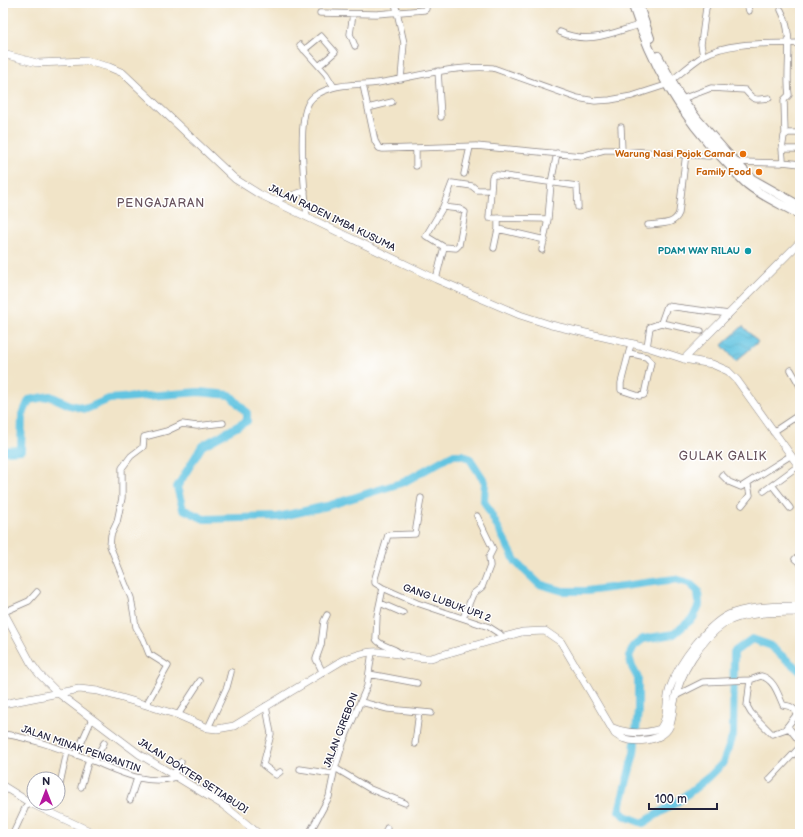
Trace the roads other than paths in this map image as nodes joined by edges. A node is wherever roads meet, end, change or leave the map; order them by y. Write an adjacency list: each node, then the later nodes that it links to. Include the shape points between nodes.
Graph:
1 (395, 3): 9 (street)
2 (426, 3): 9 (street, via 427,7 424,10)
3 (632, 3): 12 (main road)
4 (638, 3): 17 (main road)
5 (709, 3): 19 (street, via 701,44)
6 (747, 3): 8 (street)
7 (781, 10): 15 (street, via 788,27)
8 (749, 11)
9 (398, 12): 11 (street); 22 (street, via 404,43)
10 (320, 13): 11 (street)
11 (353, 14): 16 (street, via 350,34)
12 (639, 25): 13 (street, via 585,39); 17 (main road)
13 (560, 32)
14 (800, 43): 15 (street)
15 (787, 44): 19 (street, via 740,46 720,49); 33 (street, via 790,63 789,94 784,100)
16 (356, 46)
17 (651, 47): 23 (main road)
18 (3, 54): 51 (street, JALAN RADEN IMBA KUSUMA, via 37,63 86,61 123,73 235,179)
19 (703, 56): 23 (street)
20 (319, 66): 20 (street, via 302,48 321,36 335,52); 25 (street)
21 (438, 71): 22 (street); 23 (street, via 493,68 577,98 595,101 632,96); 30 (street)
22 (401, 79): 24 (street)
23 (669, 83): 26 (main road)
24 (363, 84): 25 (street); 29 (street)
25 (334, 87): 50 (street, via 312,98 306,110 303,135)
26 (679, 98): 27 (street, via 710,88 745,90 753,99); 34 (main road)
27 (769, 98)
28 (392, 102): 29 (street)
29 (368, 108): 36 (street, via 379,148)
30 (441, 117)
31 (621, 126): 39 (street)
32 (800, 133): 33 (street)
33 (785, 134): 37 (street)
34 (711, 141): 40 (main road); 45 (main road)
35 (470, 147): 36 (street); 41 (street); 47 (street)
36 (416, 149): 46 (street)
37 (782, 149): 38 (street); 43 (street)
38 (800, 149)
39 (622, 151): 41 (street, via 604,150 582,156); 42 (street)
40 (717, 152): 42 (street, via 709,156); 54 (main road, via 748,184)
41 (557, 153): 48 (street)
42 (686, 153): 58 (street, via 677,218 670,222)
43 (783, 162): 44 (street); 45 (street, via 742,162)
44 (800, 164)
45 (738, 165): 54 (main road, via 752,179)
46 (416, 166)
47 (464, 174)
48 (551, 183): 49 (street, via 494,175); 53 (street, via 577,186); 57 (street)
49 (491, 190): 52 (street, via 477,190 472,186 454,182); 56 (street, via 489,218)
50 (305, 191): 51 (street); 55 (street)
51 (272, 201): 55 (street, JALAN RADEN IMBA KUSUMA)
52 (443, 207): 62 (street, via 426,236); 62 (street, via 465,212 459,245 456,248)
53 (578, 207)
54 (799, 212)
55 (307, 217): 65 (street, JALAN RADEN IMBA KUSUMA)
56 (498, 218): 57 (street); 59 (street)
57 (548, 219): 60 (street)
58 (648, 225)
59 (498, 229): 60 (street); 63 (street)
60 (545, 240): 64 (street)
61 (800, 242): 66 (street)
62 (444, 247): 65 (street)
63 (494, 248)
64 (542, 250)
65 (436, 279): 69 (street, JALAN RADEN IMBA KUSUMA, via 520,315)
66 (729, 314): 67 (street, via 669,305 665,308); 71 (street)
67 (661, 323): 68 (street); 70 (street, via 650,327)
68 (702, 331)
69 (631, 344): 70 (street, JALAN RADEN IMBA KUSUMA); 72 (street)
70 (647, 347): 73 (street, JALAN RADEN IMBA KUSUMA)
71 (695, 349): 73 (street); 74 (street, via 697,356)
72 (629, 353): 72 (street, via 621,390 639,396 644,395 651,362 646,357)
73 (684, 359): 74 (street, JALAN RADEN IMBA KUSUMA)
74 (705, 363): 80 (street, JALAN RADEN IMBA KUSUMA, via 722,368 737,380)
75 (791, 370): 76 (street)
76 (800, 386)
77 (800, 414): 78 (street)
78 (796, 420): 80 (street)
79 (223, 423): 113 (street, via 197,426 182,424 144,437 143,448 131,456 122,468 122,498 110,546 131,598 136,627 150,654 168,666)
80 (773, 432): 81 (street, JALAN RADEN IMBA KUSUMA)
81 (790, 456): 82 (street, JALAN RADEN IMBA KUSUMA); 84 (street)
82 (799, 467): 85 (street)
83 (722, 475): 84 (street, via 734,486)
84 (748, 485): 88 (street, via 750,495)
85 (772, 485): 86 (street); 89 (street)
86 (764, 491)
87 (422, 498): 91 (street, via 415,534 387,536 386,547 374,578 375,583)
88 (742, 505)
89 (790, 508)
90 (477, 516): 99 (street, via 493,549 482,587 473,594)
91 (383, 588): 93 (street); 99 (street, GANG LUBUK UPI 2, via 417,603)
92 (37, 592): 95 (street, via 29,601)
93 (380, 603): 97 (street); 102 (street, via 376,639)
94 (800, 606): 122 (street, via 765,607 735,612 720,621 687,655 670,689 663,724 660,729)
95 (3, 612): 109 (street, JALAN DOKTER SETIABUDI, via 30,663)
96 (800, 612): 110 (street, via 753,615 726,622 685,669)
97 (403, 613)
98 (327, 615): 104 (street, via 316,659)
99 (463, 618): 100 (street, GANG LUBUK UPI 2, via 490,627)
100 (502, 638): 102 (street, via 431,658); 122 (street, via 535,630 553,635 561,642 616,735)
101 (372, 652): 102 (street); 104 (street, via 344,660); 105 (street, JALAN CIREBON)
102 (402, 656)
103 (231, 672): 119 (street)
104 (323, 673): 114 (street)
105 (369, 674): 108 (street); 111 (street, JALAN CIREBON)
106 (750, 680): 110 (street, via 702,682); 120 (street, via 747,702 751,713 772,734); 120 (street, via 761,676 766,678 778,692 782,704 791,706 795,711 797,714)
107 (200, 681): 117 (street)
108 (417, 683)
109 (58, 693): 112 (street); 113 (street, via 79,689); 135 (street, JALAN DOKTER SETIABUDI, via 139,754)
110 (675, 696): 122 (street, via 668,730 657,737)
111 (361, 702): 115 (street, via 388,710); 133 (street, JALAN CIREBON)
112 (3, 704)
113 (146, 705): 117 (street)
114 (266, 706): 119 (street, via 234,726); 134 (street, via 271,734 263,766 276,775)
115 (419, 712): 116 (street); 125 (street)
116 (431, 713)
117 (178, 715): 119 (street)
118 (91, 721): 128 (street)
119 (208, 728)
120 (786, 728): 123 (street, via 790,729)
121 (3, 734): 127 (street, JALAN MINAK PENGANTIN, via 43,743)
122 (646, 736)
123 (800, 742)
124 (104, 743): 129 (street)
125 (415, 744)
126 (800, 746): 137 (street)
127 (67, 752): 128 (street, JALAN MINAK PENGANTIN); 132 (street)
128 (76, 755): 129 (street, JALAN MINAK PENGANTIN)
129 (91, 760): 136 (street, JALAN MINAK PENGANTIN); 139 (street)
130 (182, 762): 135 (street)
131 (300, 769): 133 (street)
132 (63, 771)
133 (334, 771): 142 (street); 149 (street, JALAN CIREBON, via 329,797)
134 (280, 772)
135 (175, 776): 136 (street, JALAN MINAK PENGANTIN, via 160,781); 148 (street, JALAN DOKTER SETIABUDI, via 223,805)
136 (137, 778): 141 (street)
137 (770, 779)
138 (3, 786): 140 (street)
139 (81, 787)
140 (26, 800)
141 (130, 800)
142 (406, 803)
143 (26, 806): 146 (street)
144 (45, 811): 145 (street)
145 (83, 832): 147 (street)
146 (13, 834)
147 (96, 834)
148 (259, 834)
149 (310, 834)

